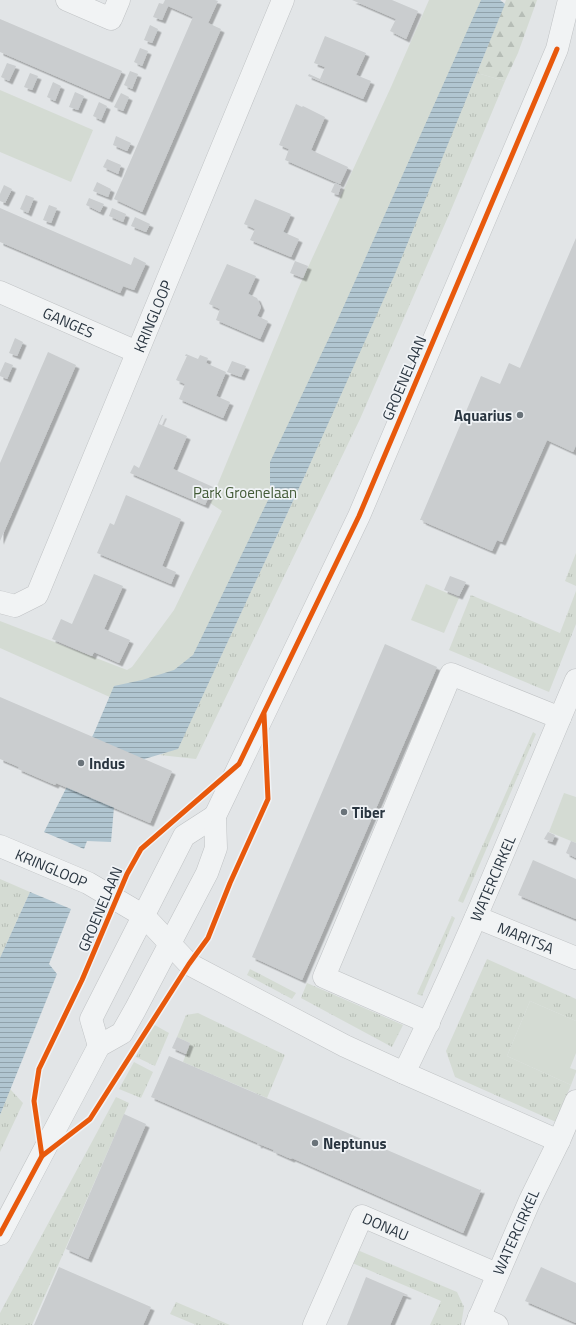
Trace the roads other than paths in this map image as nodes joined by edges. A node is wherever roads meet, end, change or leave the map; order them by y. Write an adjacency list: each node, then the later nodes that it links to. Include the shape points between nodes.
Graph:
1 (66, 0): 2 (street, via 111,19)
2 (119, 0)
3 (570, 0): 6 (street, GROENELAAN)
4 (280, 1): 8 (street, KRINGLOOP)
5 (576, 23): 6 (street, GROENELAAN)
6 (558, 49): 12 (street, GROENELAAN, via 359,516)
7 (0, 292): 8 (street, GANGES)
8 (137, 352): 9 (street, KRINGLOOP, via 37,595 15,606)
9 (0, 602)
10 (576, 680): 11 (street, WATERCIRKEL)
11 (560, 718): 15 (street, WATERCIRKEL); 18 (street, via 451,674 324,978)
12 (215, 816): 14 (street, via 184,836); 16 (street, GROENELAAN, via 216,848 207,873)
13 (0, 846): 14 (street, KRINGLOOP, via 88,883)
14 (144, 916): 16 (street, KRINGLOOP); 19 (street, via 91,1020)
15 (476, 917): 17 (street, MARITSA); 18 (street, WATERCIRKEL)
16 (170, 944): 19 (street, GROENELAAN, via 122,1033); 20 (street, via 189,964)
17 (576, 958)
18 (429, 1023): 20 (street, WATERCIRKEL)
19 (99, 1046): 23 (street)
20 (404, 1074): 22 (street)
21 (576, 1101): 22 (street, WATERCIRKEL)
22 (559, 1141): 24 (street, WATERCIRKEL)
23 (0, 1234)
24 (497, 1274): 25 (street, WATERCIRKEL); 26 (street, DONAU, via 362,1216)
25 (484, 1322)
26 (314, 1325)

